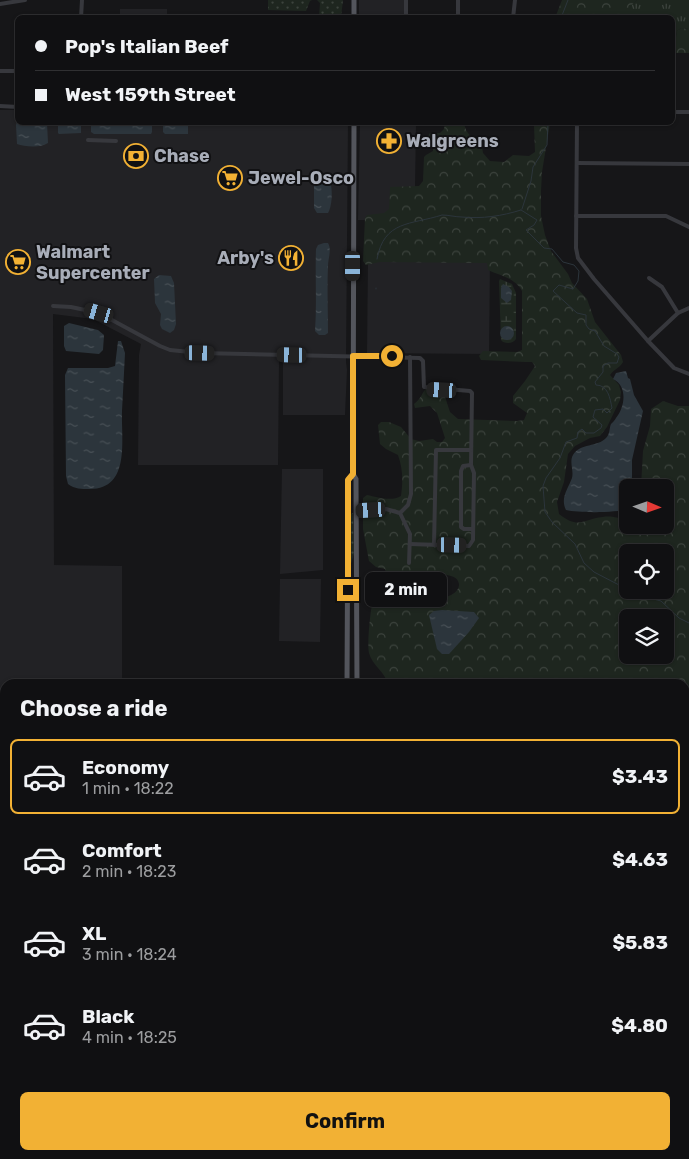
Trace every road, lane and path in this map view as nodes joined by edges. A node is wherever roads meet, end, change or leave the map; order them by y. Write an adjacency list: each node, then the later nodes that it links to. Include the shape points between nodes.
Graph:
1 (25, 0): 7 (street)
2 (82, 0): 8 (street)
3 (354, 0): 9 (main road)
4 (406, 0): 10 (street)
5 (458, 0): 11 (street)
6 (515, 0): 12 (street)
7 (0, 4)
8 (81, 15)
9 (354, 15)
10 (406, 15)
11 (458, 15)
12 (513, 15)
13 (0, 71): 14 (street)
14 (15, 71)
15 (0, 106): 16 (street)
16 (15, 107)
17 (675, 112): 18 (street)
18 (689, 112)
19 (354, 125): 32 (main road)
20 (577, 125): 23 (street)
21 (88, 140): 22 (street)
22 (116, 141)
23 (577, 163): 24 (street); 25 (street)
24 (689, 164)
25 (576, 216): 26 (street, via 666,216); 31 (street, via 578,258)
26 (689, 227)
27 (649, 278): 30 (street, via 662,287)
28 (53, 306): 32 (street, via 99,313 170,350)
29 (689, 308): 30 (street)
30 (678, 313): 31 (street)
31 (648, 341): 34 (street, via 674,368)
32 (353, 356): 33 (street); 37 (main road)
33 (410, 357): 35 (street, via 423,361 424,387 472,393); 39 (street, via 412,494)
34 (689, 374)
35 (471, 450): 36 (street); 42 (street, via 436,450)
36 (471, 465): 40 (street, via 474,473); 40 (street, via 463,466 461,471 461,527)
37 (353, 474): 38 (main road, via 356,479); 44 (main road, via 348,480)
38 (356, 511): 39 (street, via 386,509); 45 (main road)
39 (400, 513): 41 (street, via 410,534)
40 (473, 530): 42 (street, via 469,546)
41 (410, 544): 42 (street); 43 (street)
42 (434, 545)
43 (409, 563)
44 (347, 679)
45 (357, 679)

